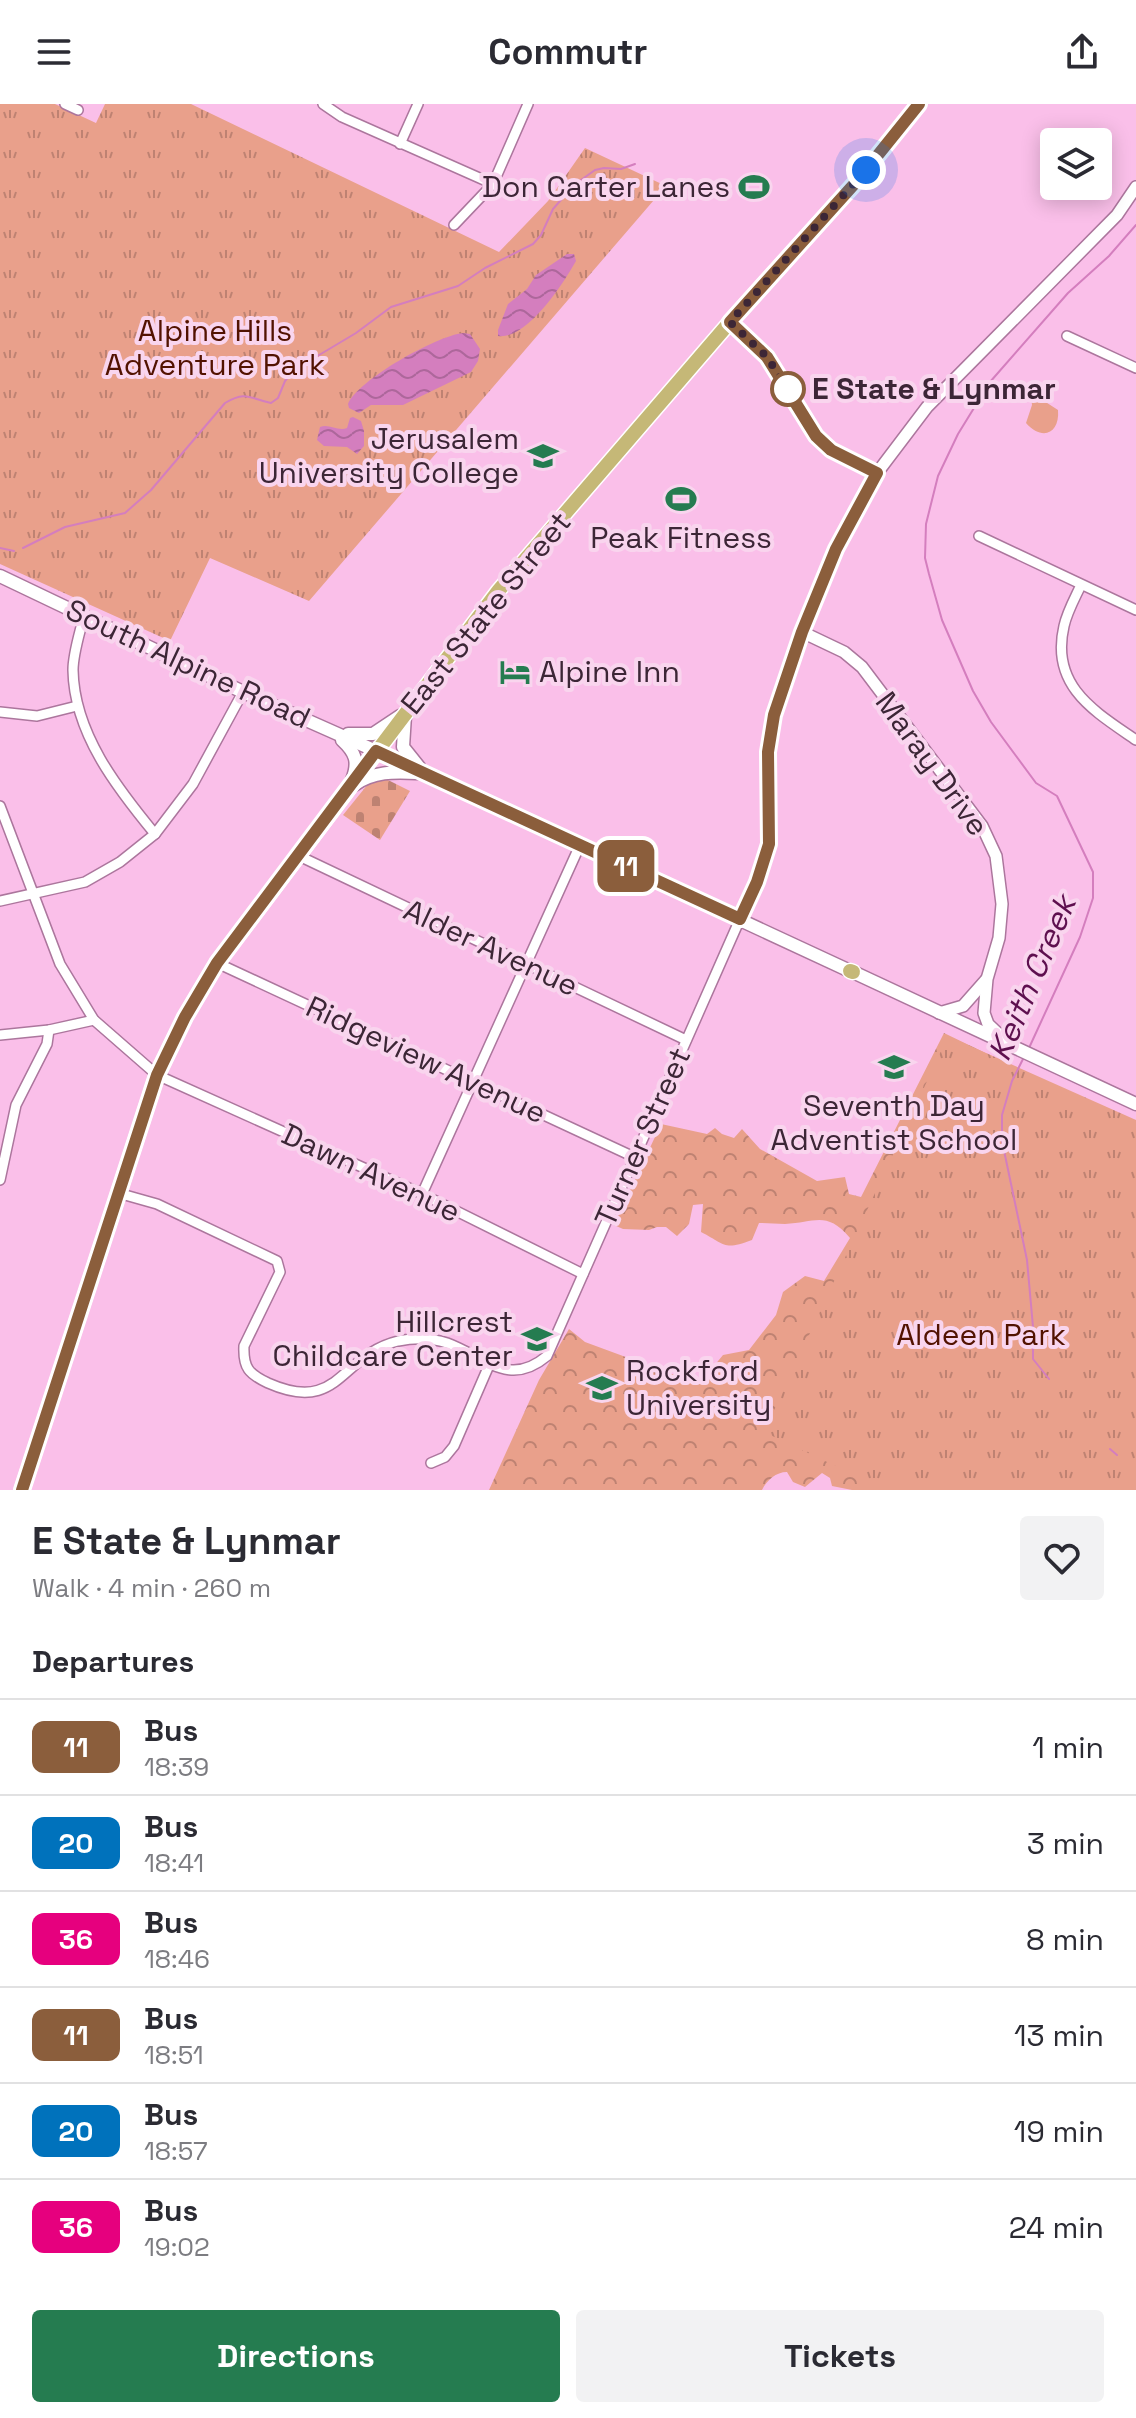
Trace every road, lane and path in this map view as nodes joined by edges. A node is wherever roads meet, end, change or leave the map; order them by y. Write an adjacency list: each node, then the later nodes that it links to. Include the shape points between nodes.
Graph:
1 (65, 104): 6 (street)
2 (323, 104): 7 (street)
3 (418, 104): 7 (street)
4 (528, 104): 8 (street)
5 (919, 104): 11 (main road, East State Street)
6 (78, 110)
7 (400, 144): 8 (street)
8 (493, 184): 10 (street)
9 (1136, 187): 14 (street, via 1117,215 927,407)
10 (454, 225)
11 (730, 322): 14 (street, via 767,357 816,436 831,450); 24 (main road, East State Street, via 499,590)
12 (1067, 336): 13 (street)
13 (1136, 368)
14 (877, 473): 20 (street, via 836,549)
15 (979, 536): 17 (street)
16 (0, 576): 19 (main road, South Alpine Road)
17 (1081, 585): 18 (street); 26 (street, via 1063,633 1068,678 1087,706)
18 (1136, 610)
19 (84, 615): 21 (main road, South Alpine Road); 22 (street, via 73,667)
20 (802, 632): 36 (street, via 774,715 768,752 769,844); 39 (street, Maray Drive, via 862,667 982,826 996,856 1002,904)
21 (243, 692): 25 (main road, South Alpine Road); 31 (street, via 193,784)
22 (77, 706): 23 (street, via 37,716); 31 (street, via 123,796)
23 (0, 712)
24 (406, 712): 25 (main road, via 373,734); 27 (main road, East State Street); 28 (main road, via 403,747)
25 (334, 732): 27 (main road, South Alpine Road); 29 (main road, via 357,760)
26 (1136, 740)
27 (376, 751): 28 (main road, South Alpine Road); 29 (main road, East State Street)
28 (425, 774): 29 (main road, via 386,772); 32 (main road, South Alpine Road)
29 (348, 789): 33 (main road, East State Street)
30 (0, 806): 34 (street, Dawn Avenue)
31 (155, 834): 34 (street, via 85,882)
32 (580, 845): 36 (main road, South Alpine Road); 38 (street)
33 (297, 855): 37 (main road, East State Street); 38 (street, Alder Avenue)
34 (35, 894): 35 (street); 41 (street, Dawn Avenue, via 60,964)
35 (0, 901)
36 (740, 919): 40 (main road, South Alpine Road); 44 (street, Turner Street)
37 (217, 963): 46 (main road, East State Street); 47 (street, Ridgeview Avenue)
38 (525, 964): 44 (street, Alder Avenue); 47 (street)
39 (987, 979): 40 (street, via 963,1006); 45 (street, via 988,1024)
40 (939, 1013): 45 (main road, South Alpine Road)
41 (94, 1020): 42 (street); 46 (street, Dawn Avenue)
42 (49, 1030): 43 (street); 50 (street, via 16,1105)
43 (0, 1035)
44 (686, 1040): 49 (street, Turner Street)
45 (1014, 1048): 48 (main road, South Alpine Road)
46 (157, 1075): 51 (main road, East State Street); 52 (street, Dawn Avenue)
47 (473, 1082): 49 (street, Ridgeview Avenue); 52 (street)
48 (1136, 1104)
49 (634, 1157): 53 (street, Turner Street)
50 (0, 1180)
51 (118, 1193): 54 (street, via 157,1204 277,1261 280,1272 244,1346 246,1369 253,1376 287,1391 317,1391 369,1352 408,1339 444,1342); 56 (main road, East State Street)
52 (422, 1194): 53 (street, Dawn Avenue)
53 (583, 1274): 54 (street, Turner Street, via 547,1356 524,1370 507,1371)
54 (490, 1363): 55 (street, via 454,1446)
55 (431, 1463)
56 (22, 1490)

